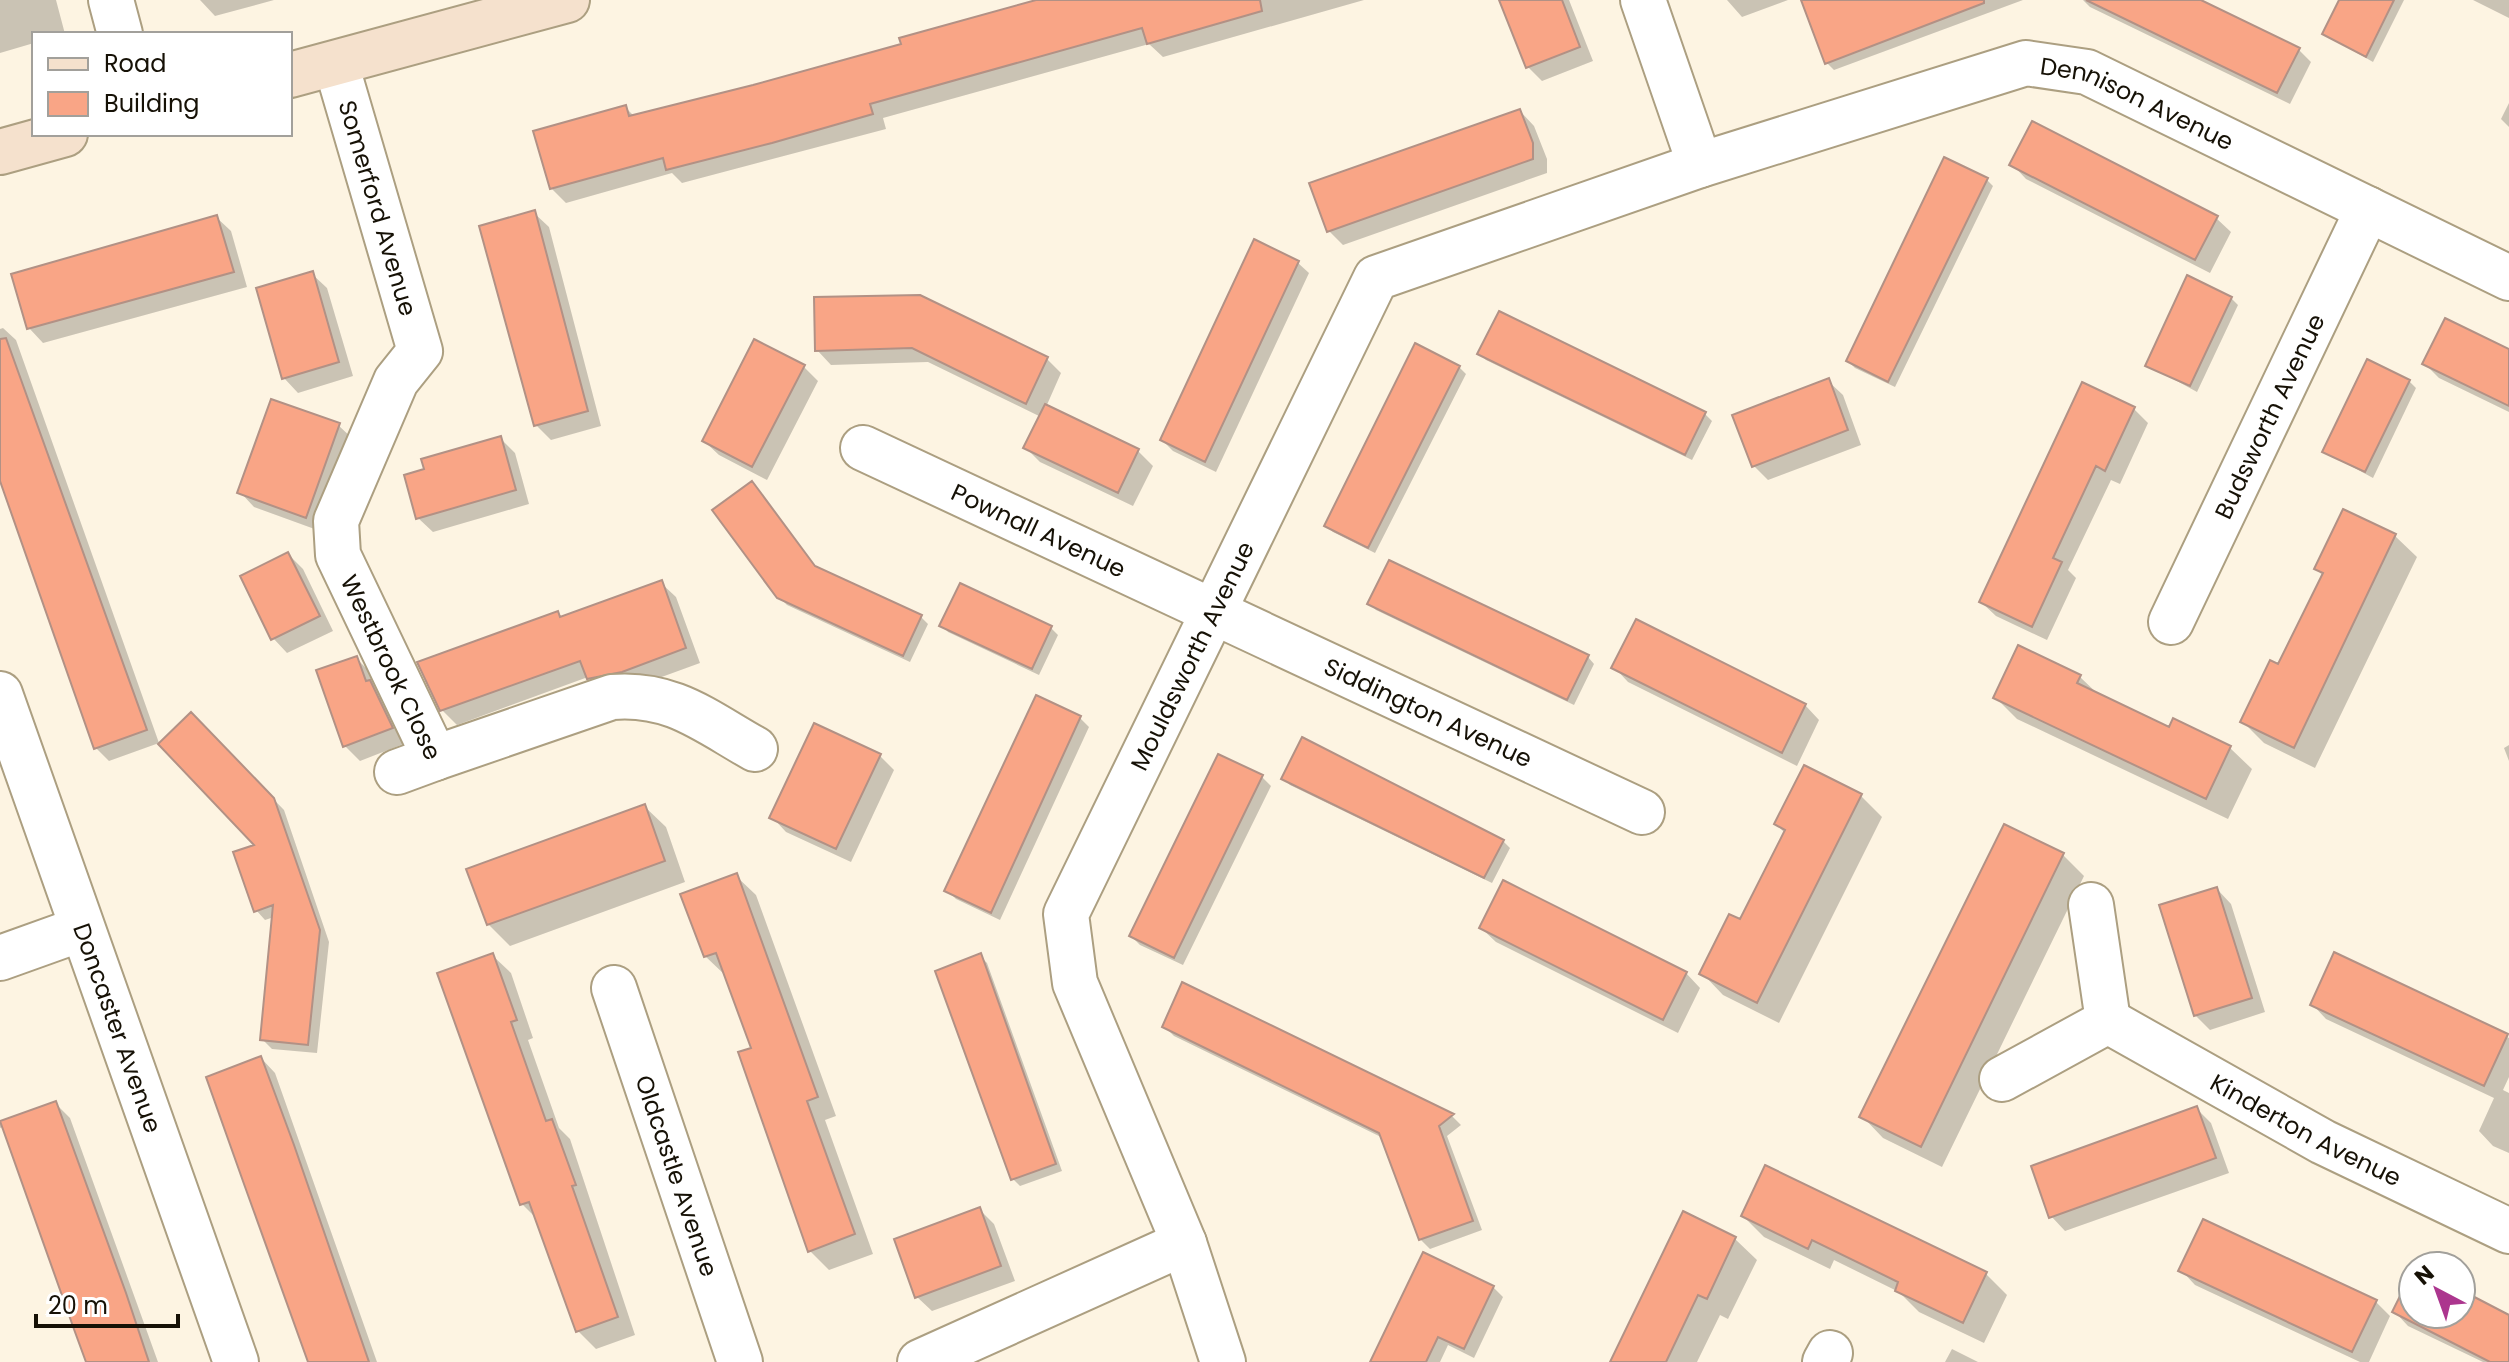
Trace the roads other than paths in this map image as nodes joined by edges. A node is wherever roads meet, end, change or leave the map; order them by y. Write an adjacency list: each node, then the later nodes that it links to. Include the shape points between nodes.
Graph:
1 (111, 0): 4 (street)
2 (567, 0): 5 (street)
3 (1643, 0): 9 (street)
4 (119, 32)
5 (336, 64): 6 (street); 12 (street, Somerford Avenue)
6 (292, 75)
7 (58, 136): 8 (street)
8 (0, 152)
9 (1700, 165): 10 (street, Dennison Avenue, via 2026,63 2087,72); 14 (street, Mouldsworth Avenue, via 1376,278)
10 (2368, 209): 11 (street, Dennison Avenue); 15 (street, Budsworth Avenue)
11 (2509, 278)
12 (420, 351): 17 (street, Westbrook Close, via 396,381 336,521 338,555 416,765 612,697 642,695 668,700)
13 (863, 448): 14 (street, Pownall Avenue)
14 (1215, 614): 18 (street, Siddington Avenue); 26 (street, Mouldsworth Avenue, via 1066,914 1075,983)
15 (2171, 622)
16 (0, 694): 20 (street, Doncaster Avenue)
17 (755, 749)
18 (1642, 812)
19 (2091, 905): 23 (street)
20 (81, 929): 21 (street); 27 (street, Doncaster Avenue)
21 (0, 958)
22 (614, 988): 28 (street, Oldcastle Avenue)
23 (2108, 1021): 24 (street); 25 (street, Kinderton Avenue, via 2323,1142)
24 (2002, 1079)
25 (2509, 1231)
26 (1184, 1243): 29 (street); 30 (street, Mouldsworth Avenue)
27 (236, 1362)
28 (740, 1362)
29 (920, 1362)
30 (1223, 1362)

